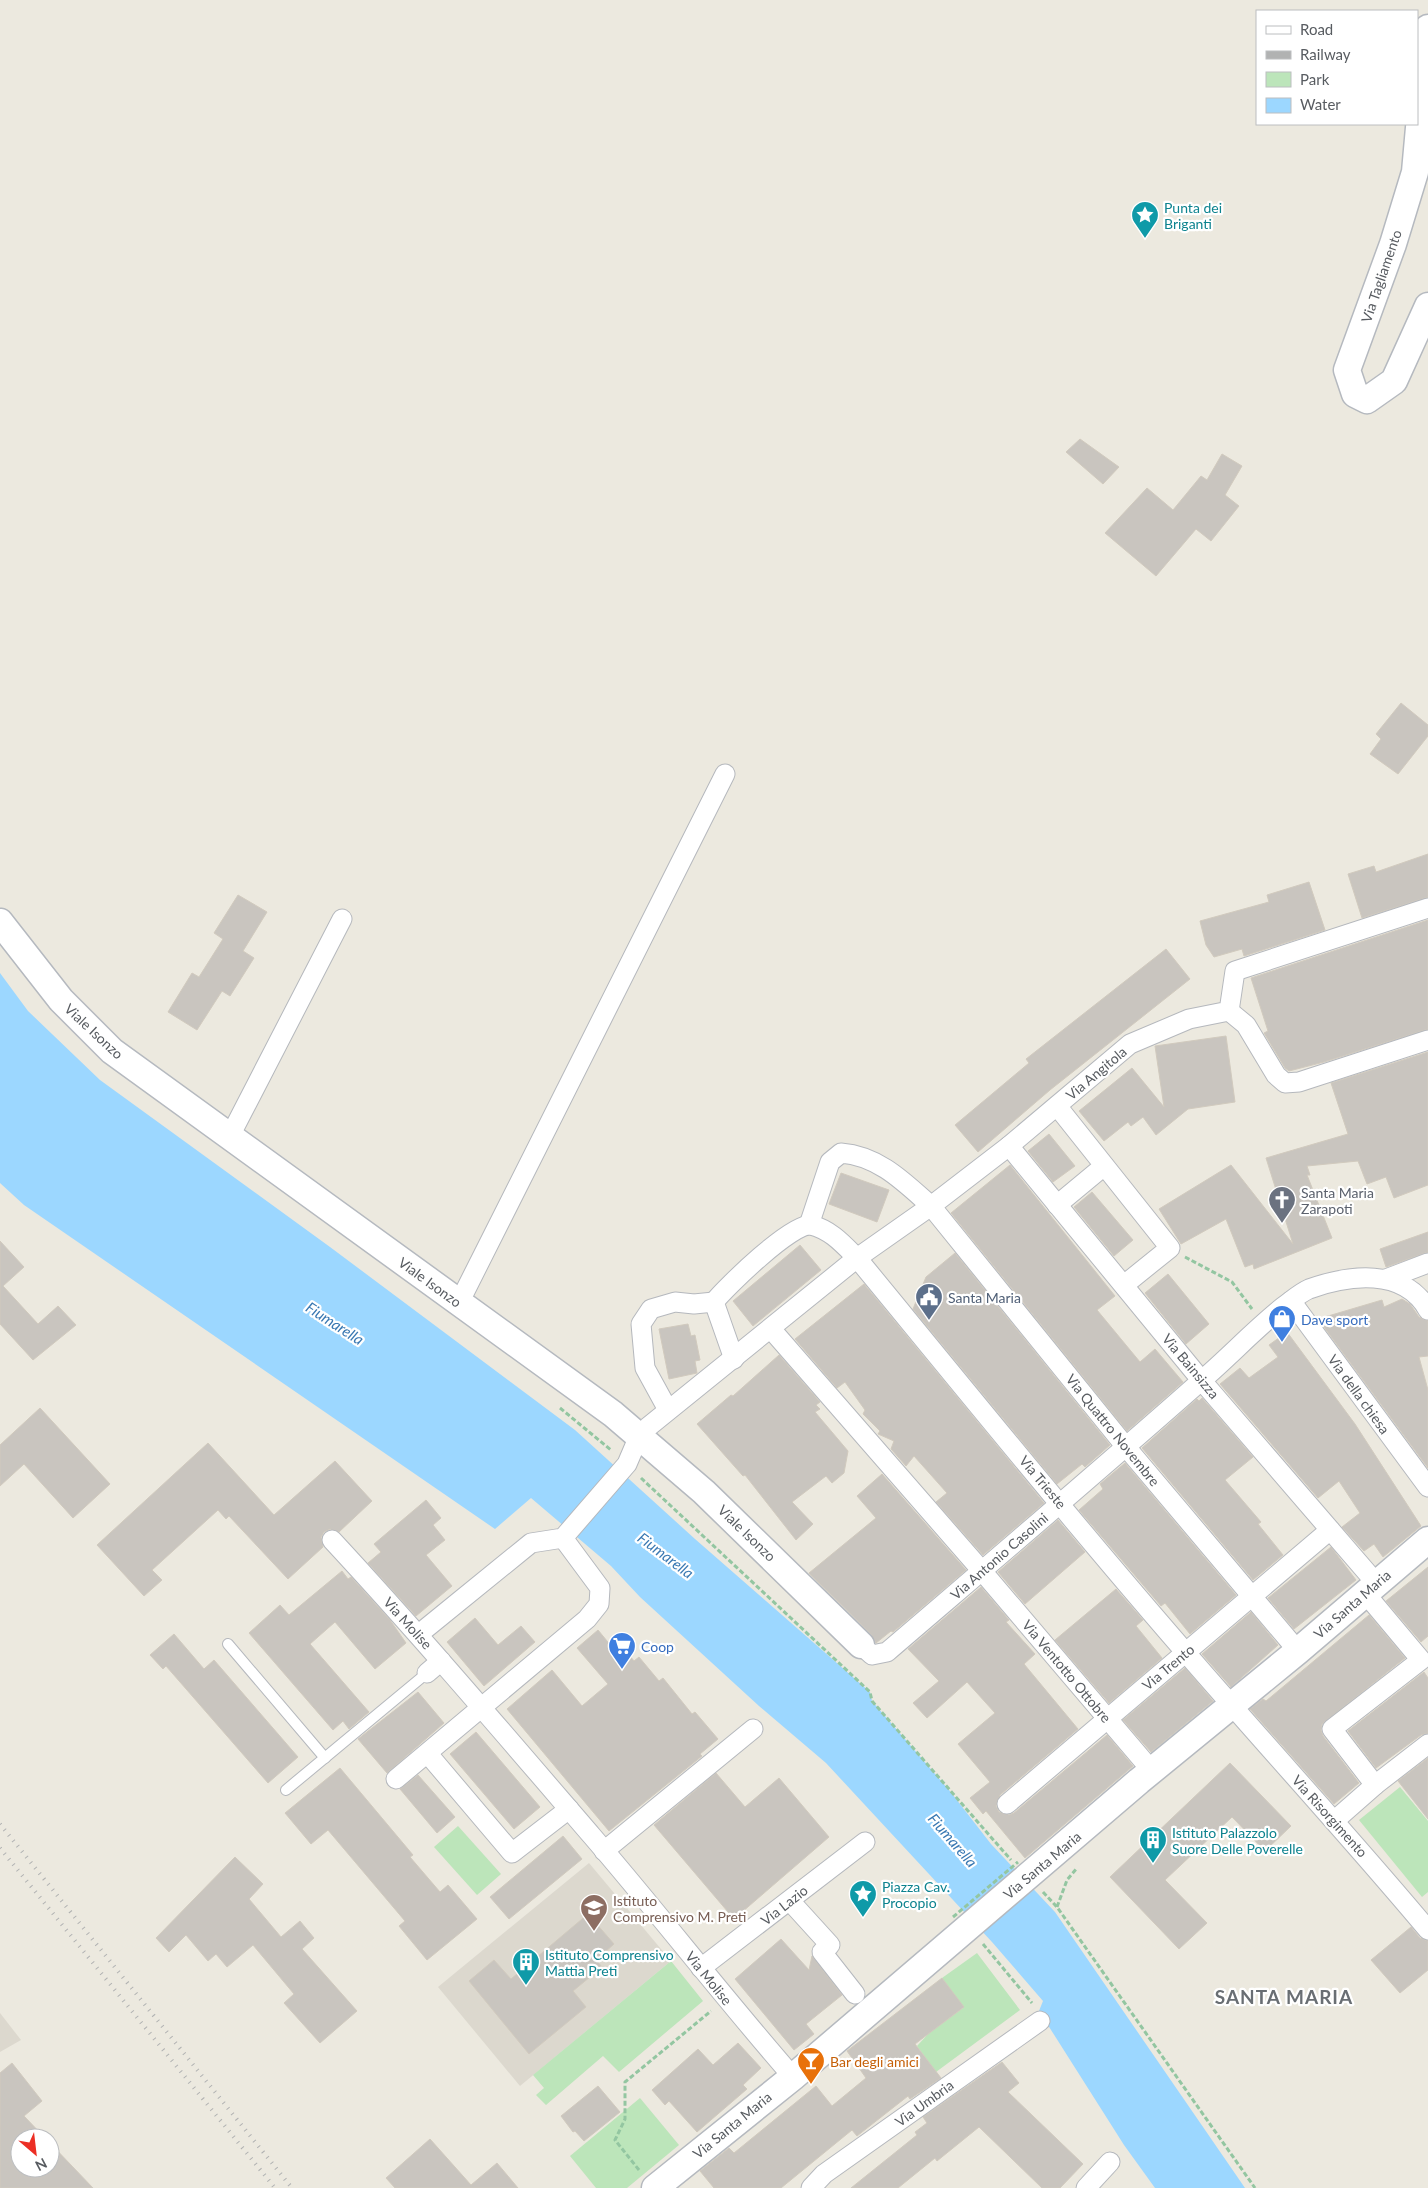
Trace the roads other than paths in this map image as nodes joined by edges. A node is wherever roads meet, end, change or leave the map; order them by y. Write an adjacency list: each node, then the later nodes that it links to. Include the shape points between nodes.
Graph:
1 (1428, 28): 2 (street, Via Tagliamento, via 1415,172 1393,244 1347,370 1355,394 1367,400 1394,381)
2 (1428, 306)
3 (725, 774): 22 (street)
4 (1428, 908): 7 (street, via 1235,971)
5 (342, 919): 10 (street)
6 (0, 922): 10 (street, Viale Isonzo, via 61,1000 112,1052)
7 (1229, 1011): 8 (street, via 1246,1025 1276,1075 1285,1083 1299,1082); 9 (street, Via Angitola, via 1190,1019 1130,1044)
8 (1428, 1040)
9 (1057, 1106): 11 (street, Via Angitola); 12 (street)
10 (230, 1136): 22 (street, Viale Isonzo)
11 (1009, 1146): 13 (street, Via Bainsizza); 14 (street, Via Angitola)
12 (1104, 1166): 13 (street); 19 (street, via 1170,1248)
13 (1057, 1205): 19 (street, Via Bainsizza)
14 (931, 1206): 15 (street, Via Quattro Novembre, via 897,1175 857,1155 840,1153 830,1162); 16 (street, Via Angitola); 29 (street, Via Quattro Novembre)
15 (809, 1225): 16 (street, Via Trieste, via 830,1232); 21 (street, via 794,1229 730,1283)
16 (857, 1258): 24 (street, Via Angitola); 31 (street, Via Trieste)
17 (1428, 1263): 18 (street)
18 (1386, 1279): 20 (street, Via Antonio Casolini, via 1362,1277 1308,1290); 23 (street, via 1408,1289 1422,1300)
19 (1124, 1285): 26 (street, Via Bainsizza)
20 (1291, 1301): 26 (street, Via Antonio Casolini); 30 (street, Via della chiesa)
21 (714, 1302): 25 (street); 27 (street, via 675,1302 651,1309 641,1324 645,1368)
22 (459, 1303): 28 (street, Viale Isonzo)
23 (1428, 1310)
24 (771, 1329): 25 (street, Via Angitola); 36 (street, Via Ventotto Ottobre)
25 (734, 1359): 27 (street, Via Angitola)
26 (1202, 1381): 29 (street, Via Antonio Casolini); 32 (street, Via Bainsizza)
27 (668, 1410): 28 (street, Via Angitola)
28 (639, 1436): 33 (street, via 627,1464); 41 (street, Viale Isonzo, via 704,1492)
29 (1126, 1447): 31 (street, Via Antonio Casolini); 38 (street, Via Quattro Novembre)
30 (1428, 1487)
31 (1060, 1503): 36 (street, Via Antonio Casolini); 42 (street, Via Trieste)
32 (1330, 1530): 37 (street, Via Bainsizza); 38 (street, Via Trento)
33 (563, 1538): 39 (street, via 531,1543); 47 (street, via 600,1588 599,1604 587,1619)
34 (332, 1540): 39 (street, Via Molise)
35 (1428, 1540): 37 (street, Via Santa Maria)
36 (982, 1570): 41 (street, Via Antonio Casolini, via 886,1652 872,1655); 48 (street, Via Ventotto Ottobre)
37 (1370, 1588): 43 (street, Via Santa Maria); 55 (street, Via Bainsizza, via 1421,1660 1332,1729)
38 (1252, 1596): 42 (street, Via Trento); 43 (street, Via Quattro Novembre)
39 (419, 1634): 44 (street, Via Molise)
40 (228, 1644): 52 (lane)
41 (860, 1645)
42 (1186, 1651): 46 (street, Via Trieste); 48 (street, Via Trento)
43 (1298, 1651): 46 (street, Via Santa Maria)
44 (441, 1661): 45 (street); 47 (street, Via Molise)
45 (427, 1674): 52 (lane)
46 (1231, 1704): 53 (street, Via Santa Maria); 59 (street, Via Risorgimento)
47 (482, 1709): 51 (street); 58 (street, Via Molise)
48 (1107, 1718): 53 (street, Via Ventotto Ottobre); 57 (street, Via Trento)
49 (753, 1728): 61 (street)
50 (1428, 1744): 55 (street)
51 (428, 1754): 54 (street); 58 (street, via 512,1853)
52 (325, 1758): 56 (lane)
53 (1152, 1771): 67 (street, Via Santa Maria, via 965,1922)
54 (396, 1780)
55 (1375, 1785): 59 (street)
56 (286, 1790)
57 (1007, 1804)
58 (569, 1810): 61 (street, Via Molise)
59 (1334, 1821): 63 (street, Via Risorgimento)
60 (865, 1842): 62 (street, Via Lazio)
61 (604, 1851): 64 (street, Via Molise)
62 (795, 1906): 64 (street, Via Lazio); 65 (street, via 830,1945 822,1952)
63 (1428, 1930)
64 (701, 1968): 67 (street, Via Molise)
65 (855, 1994)
66 (1040, 2021): 70 (street, Via Umbria, via 824,2174)
67 (793, 2077): 69 (street, Via Santa Maria)
68 (1110, 2162): 71 (street)
69 (646, 2178)
70 (811, 2188)
71 (1086, 2188)

